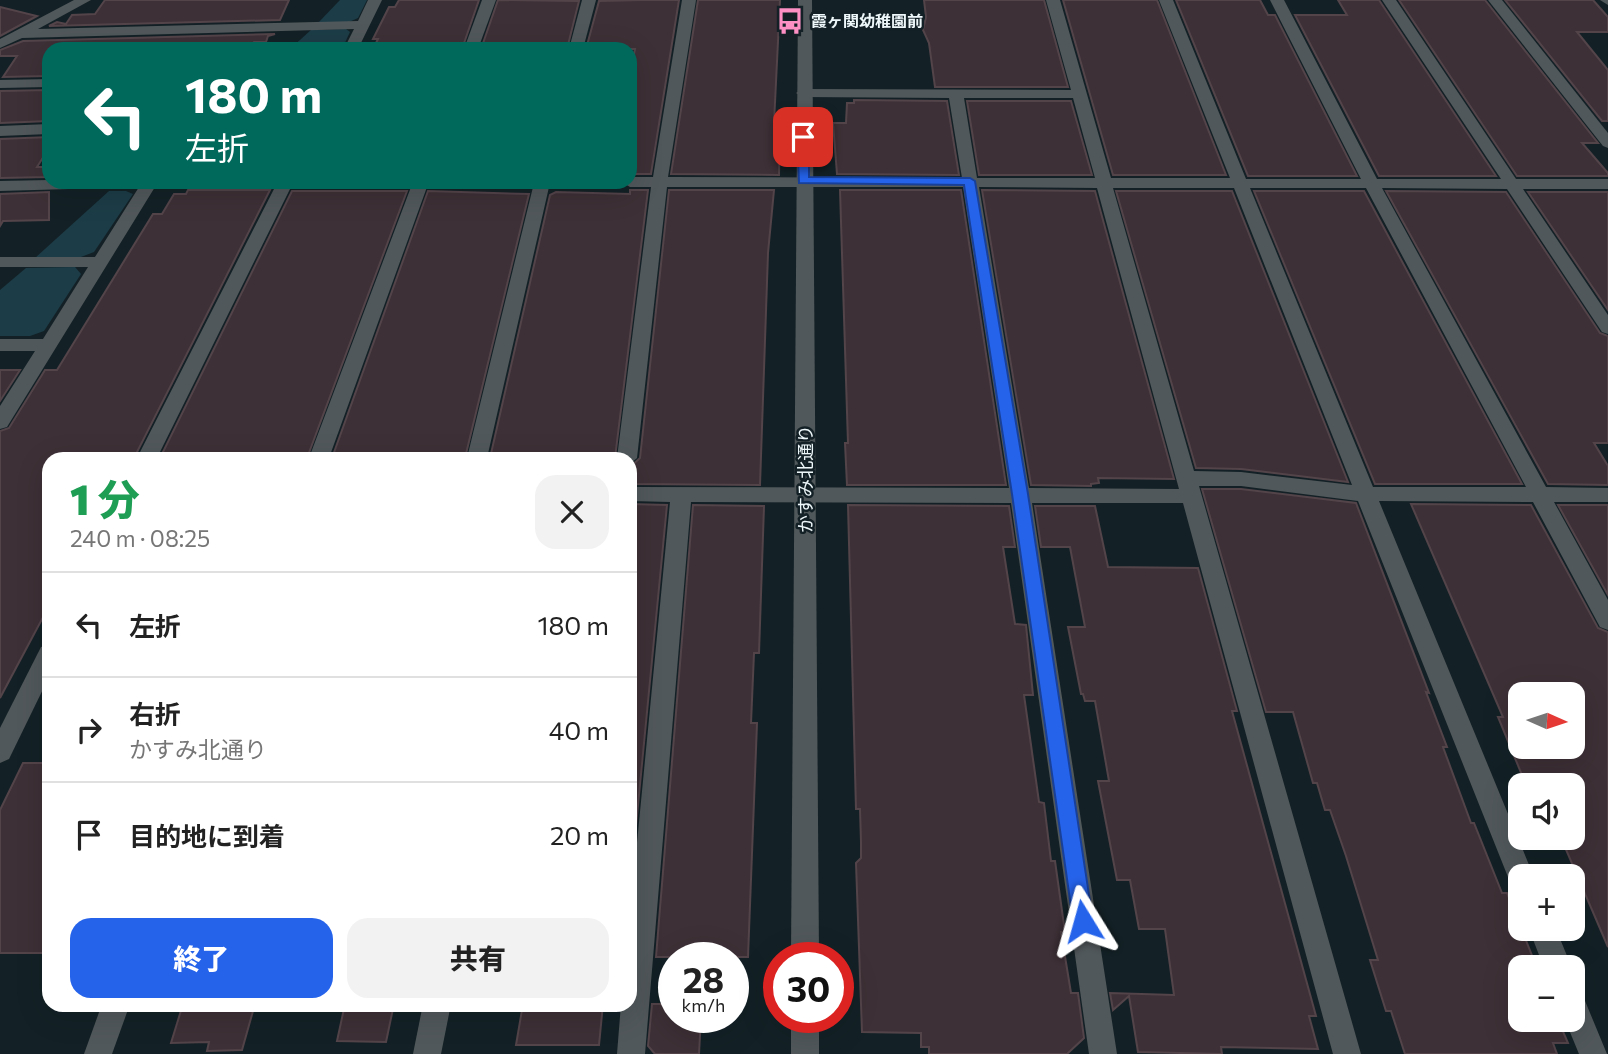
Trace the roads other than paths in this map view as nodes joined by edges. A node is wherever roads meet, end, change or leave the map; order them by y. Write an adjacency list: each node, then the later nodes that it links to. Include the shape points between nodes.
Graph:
1 (84, 0): 13 (street)
2 (375, 0): 12 (street)
3 (489, 0): 15 (street)
4 (589, 0): 16 (street)
5 (689, 0): 26 (street)
6 (805, 0): 20 (street, かすみ北通り)
7 (1053, 0): 22 (street)
8 (1166, 0): 31 (street)
9 (1277, 0): 32 (street)
10 (1389, 0): 33 (street)
11 (1495, 0): 25 (street)
12 (363, 25): 13 (street); 14 (street)
13 (20, 34): 17 (street)
14 (354, 42)
15 (474, 42)
16 (578, 42)
17 (0, 44)
18 (42, 83): 19 (street)
19 (0, 84)
20 (803, 93): 21 (street); 27 (street, かすみ北通り)
21 (956, 94): 22 (street); 28 (street)
22 (1080, 94): 30 (street)
23 (42, 129): 24 (street)
24 (0, 131)
25 (1608, 143)
26 (660, 181): 27 (street); 29 (street); 50 (street)
27 (803, 181): 28 (street); 57 (street, かすみ北通り)
28 (970, 181): 30 (street); 55 (street)
29 (637, 182)
30 (1105, 182): 31 (street); 51 (street)
31 (1239, 183): 32 (street); 56 (street)
32 (1373, 184): 33 (street); 52 (street)
33 (1511, 184): 34 (street); 43 (street)
34 (1608, 184)
35 (42, 185): 36 (street)
36 (0, 186)
37 (146, 189): 42 (street)
38 (281, 189): 47 (street)
39 (418, 189): 48 (street)
40 (540, 189): 49 (street)
41 (0, 262): 42 (street)
42 (101, 262): 45 (street)
43 (1608, 328)
44 (0, 345): 45 (street)
45 (49, 345): 46 (street)
46 (0, 422)
47 (150, 452)
48 (321, 452)
49 (478, 452)
50 (628, 452)
51 (1188, 487): 55 (street); 56 (street, via 1241,479); 75 (street)
52 (1540, 493): 56 (street); 58 (street); 59 (street)
53 (637, 494): 54 (street)
54 (681, 494): 57 (street); 64 (street)
55 (1020, 494): 57 (street); 74 (street)
56 (1365, 494): 62 (street)
57 (807, 495): 63 (street, かすみ北通り)
58 (1608, 495)
59 (1608, 621)
60 (42, 668): 61 (street)
61 (0, 752)
62 (1516, 864)
63 (805, 942)
64 (637, 987)
65 (113, 1012): 70 (street)
66 (435, 1012): 71 (street)
67 (635, 1012): 72 (street)
68 (1584, 1032): 76 (street)
69 (805, 1033): 73 (street)
70 (98, 1054)
71 (427, 1054)
72 (631, 1054)
73 (805, 1054)
74 (1102, 1054)
75 (1347, 1054)
76 (1593, 1054)

